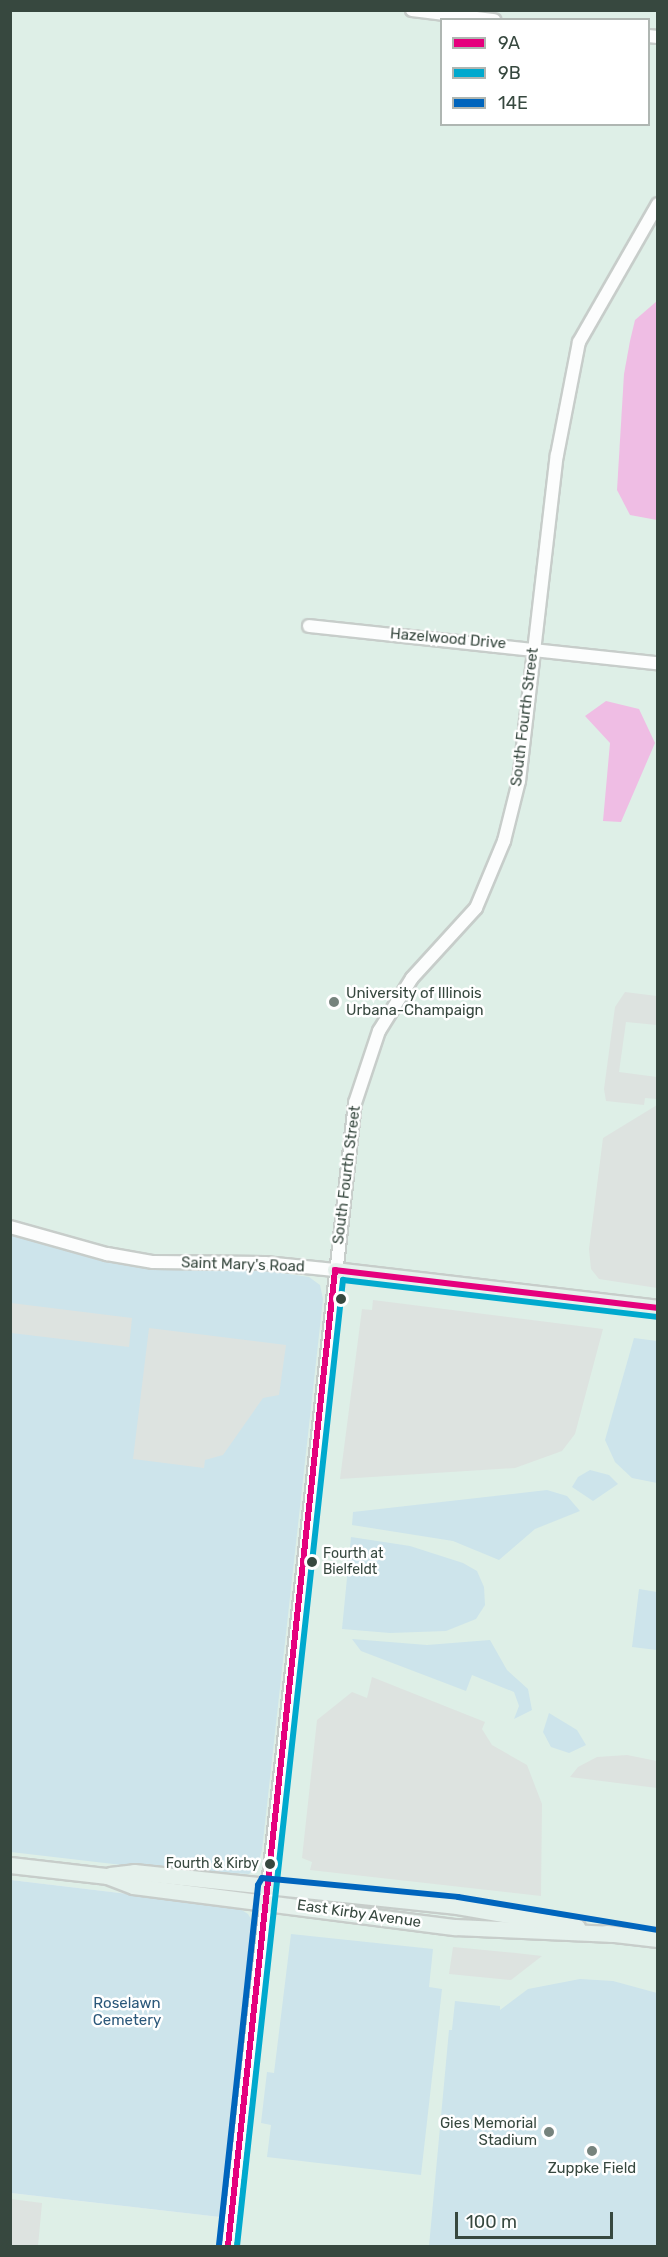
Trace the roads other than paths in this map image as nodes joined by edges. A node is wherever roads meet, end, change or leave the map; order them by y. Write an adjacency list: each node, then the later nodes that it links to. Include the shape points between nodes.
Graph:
1 (411, 10): 2 (street)
2 (477, 18)
3 (657, 204): 5 (street, South Fourth Street, via 579,342 557,455)
4 (309, 626): 5 (street, Hazelwood Drive)
5 (534, 647): 6 (street, Hazelwood Drive); 8 (street, South Fourth Street, via 519,781 504,842 476,908 412,978 379,1031 363,1073 355,1103)
6 (657, 663)
7 (10, 1227): 8 (street, Saint Mary's Road, via 107,1254 153,1262 265,1263)
8 (335, 1270): 9 (main road, Saint Mary's Road); 12 (street, South Fourth Street)
9 (657, 1308)
10 (10, 1865): 11 (main road, East Kirby Avenue)
11 (107, 1876): 12 (main road, East Kirby Avenue, via 134,1872); 13 (main road, East Kirby Avenue, via 133,1886)
12 (267, 1886): 13 (street, South Fourth Street); 14 (main road, East Kirby Avenue, via 457,1906)
13 (265, 1902): 14 (main road, East Kirby Avenue, via 455,1927); 16 (street, South Fourth Street)
14 (614, 1934): 15 (main road, East Kirby Avenue)
15 (657, 1940)
16 (228, 2247)

